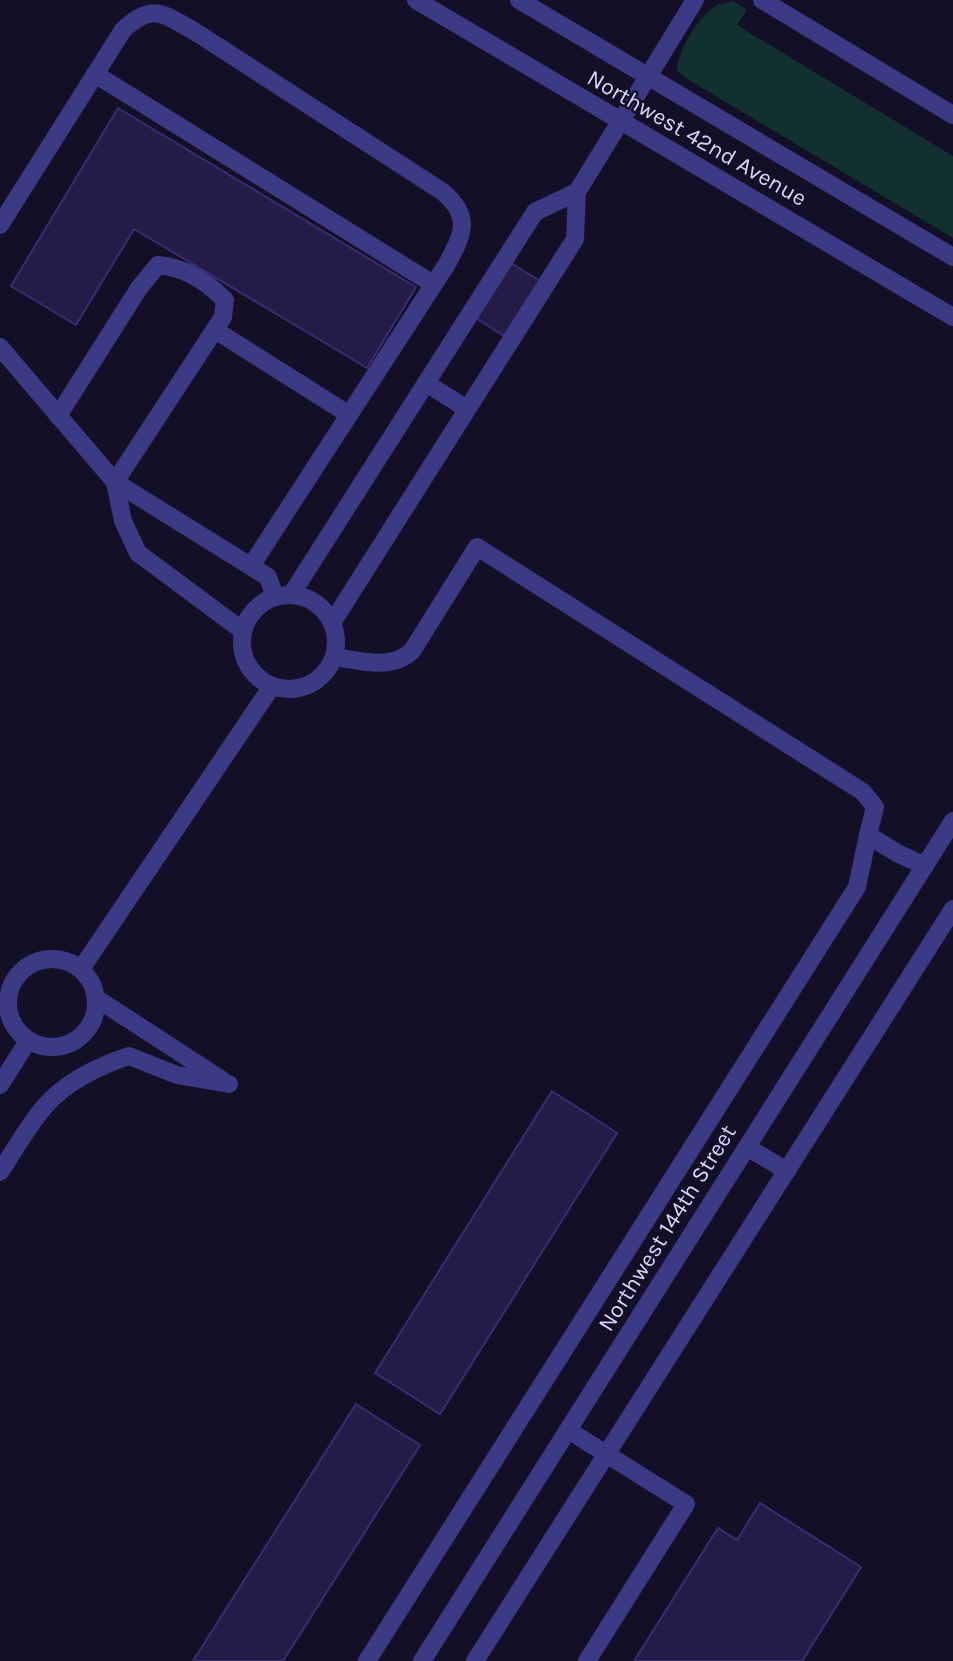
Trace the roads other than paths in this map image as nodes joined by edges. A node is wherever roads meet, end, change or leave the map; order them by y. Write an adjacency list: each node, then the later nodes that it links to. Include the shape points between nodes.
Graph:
1 (416, 0): 8 (street, Northwest 42nd Avenue)
2 (519, 0): 6 (street, Northwest 42nd Avenue)
3 (695, 0): 6 (street)
4 (762, 0): 7 (street)
5 (95, 74): 10 (street); 12 (street); 12 (street, via 139,15 160,13 194,31 456,203 462,219 460,238)
6 (649, 76): 8 (street); 11 (street, Northwest 42nd Avenue)
7 (953, 115)
8 (620, 121): 9 (street); 13 (street, Northwest 42nd Avenue)
9 (577, 192): 16 (street, via 535,212); 17 (street, via 575,239)
10 (0, 225)
11 (953, 257)
12 (433, 284): 18 (street)
13 (953, 317)
14 (215, 330): 18 (street); 19 (street, via 225,300 208,284 174,267 158,265); 20 (street)
15 (0, 347): 19 (street)
16 (426, 383): 17 (street); 22 (street)
17 (467, 409): 23 (street)
18 (348, 414): 21 (street)
19 (58, 416): 20 (street)
20 (115, 482): 21 (street); 24 (street, via 122,522 138,553)
21 (251, 566): 22 (street, via 268,577)
22 (283, 596): 23 (street, via 316,603); 24 (street, via 261,605)
23 (332, 623): 25 (street)
24 (243, 631): 26 (street, via 244,657 250,670)
25 (334, 657): 26 (street, via 315,681 287,690); 28 (street, via 377,662 404,659 477,547 863,792 875,807)
26 (272, 686): 31 (street)
27 (953, 821): 29 (street, Northwest 144th Street)
28 (868, 835): 29 (street); 41 (street, via 857,887)
29 (925, 866): 36 (street, Northwest 144th Street)
30 (953, 909): 37 (street)
31 (80, 969): 32 (street); 33 (street, via 53,959 32,964 15,978)
32 (96, 998): 34 (street, via 90,1026 82,1037 55,1048); 38 (street, via 229,1084 177,1075 129,1056 102,1065 70,1083 46,1105)
33 (4, 1005): 34 (street, via 17,1032)
34 (28, 1041): 35 (street)
35 (0, 1086)
36 (747, 1147): 37 (street); 39 (street, Northwest 144th Street)
37 (787, 1171): 40 (street)
38 (0, 1172)
39 (568, 1430): 40 (street); 42 (street, Northwest 144th Street)
40 (607, 1455): 43 (street); 44 (street, via 686,1504)
41 (367, 1661)
42 (422, 1661)
43 (475, 1661)
44 (587, 1661)

